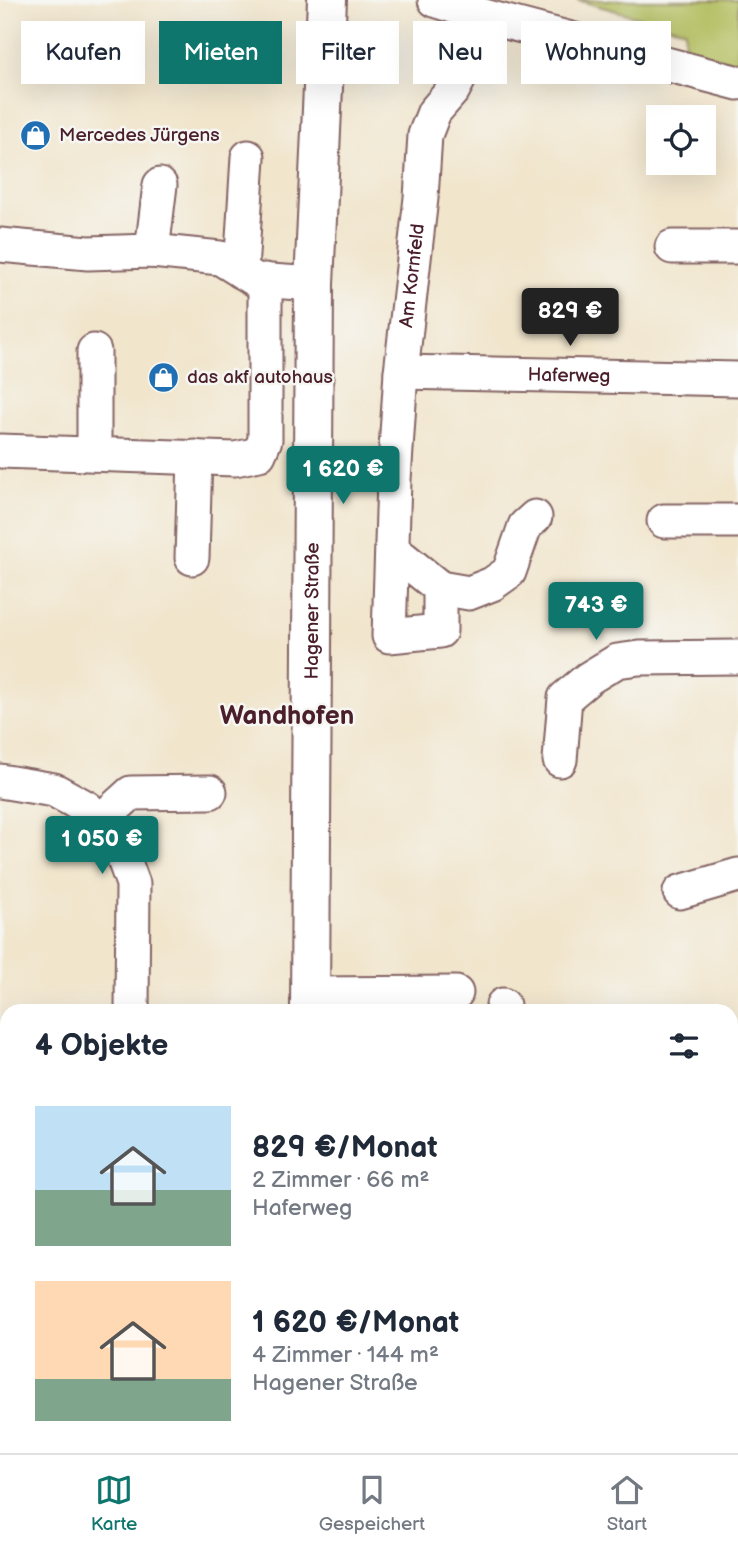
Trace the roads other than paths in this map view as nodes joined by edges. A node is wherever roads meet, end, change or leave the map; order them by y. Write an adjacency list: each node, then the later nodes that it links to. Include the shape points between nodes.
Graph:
1 (327, 0): 12 (main road, Hagener Straße)
2 (435, 0): 3 (street)
3 (480, 15): 4 (street); 14 (street, Am Kornfeld, via 463,71 434,112 425,135)
4 (738, 83)
5 (248, 156): 11 (street)
6 (160, 185): 10 (street)
7 (0, 245): 10 (street, via 88,253)
8 (672, 247): 9 (street)
9 (738, 247)
10 (152, 251): 11 (street, via 220,258)
11 (253, 276): 12 (street); 18 (street, via 265,440 259,454 235,459)
12 (314, 284): 33 (main road, Hagener Straße)
13 (94, 351): 17 (street)
14 (401, 372): 15 (street, Haferweg); 22 (street, Am Kornfeld)
15 (738, 379)
16 (0, 451): 17 (street)
17 (94, 454): 18 (street)
18 (195, 457): 23 (street)
19 (535, 517): 24 (street, via 525,526 509,572 469,593)
20 (664, 521): 21 (street)
21 (738, 521)
22 (393, 550): 24 (street); 24 (street, Am Kornfeld, via 389,636 440,631)
23 (192, 558)
24 (440, 588)
25 (738, 657): 26 (street, via 617,661 565,698)
26 (560, 760)
27 (0, 781): 29 (street, via 54,790 87,808)
28 (210, 792): 29 (street, via 131,793)
29 (99, 822): 34 (street, via 121,851 133,884)
30 (738, 875): 31 (street)
31 (680, 892)
32 (456, 993): 33 (street)
33 (310, 1003)
34 (132, 1004)

